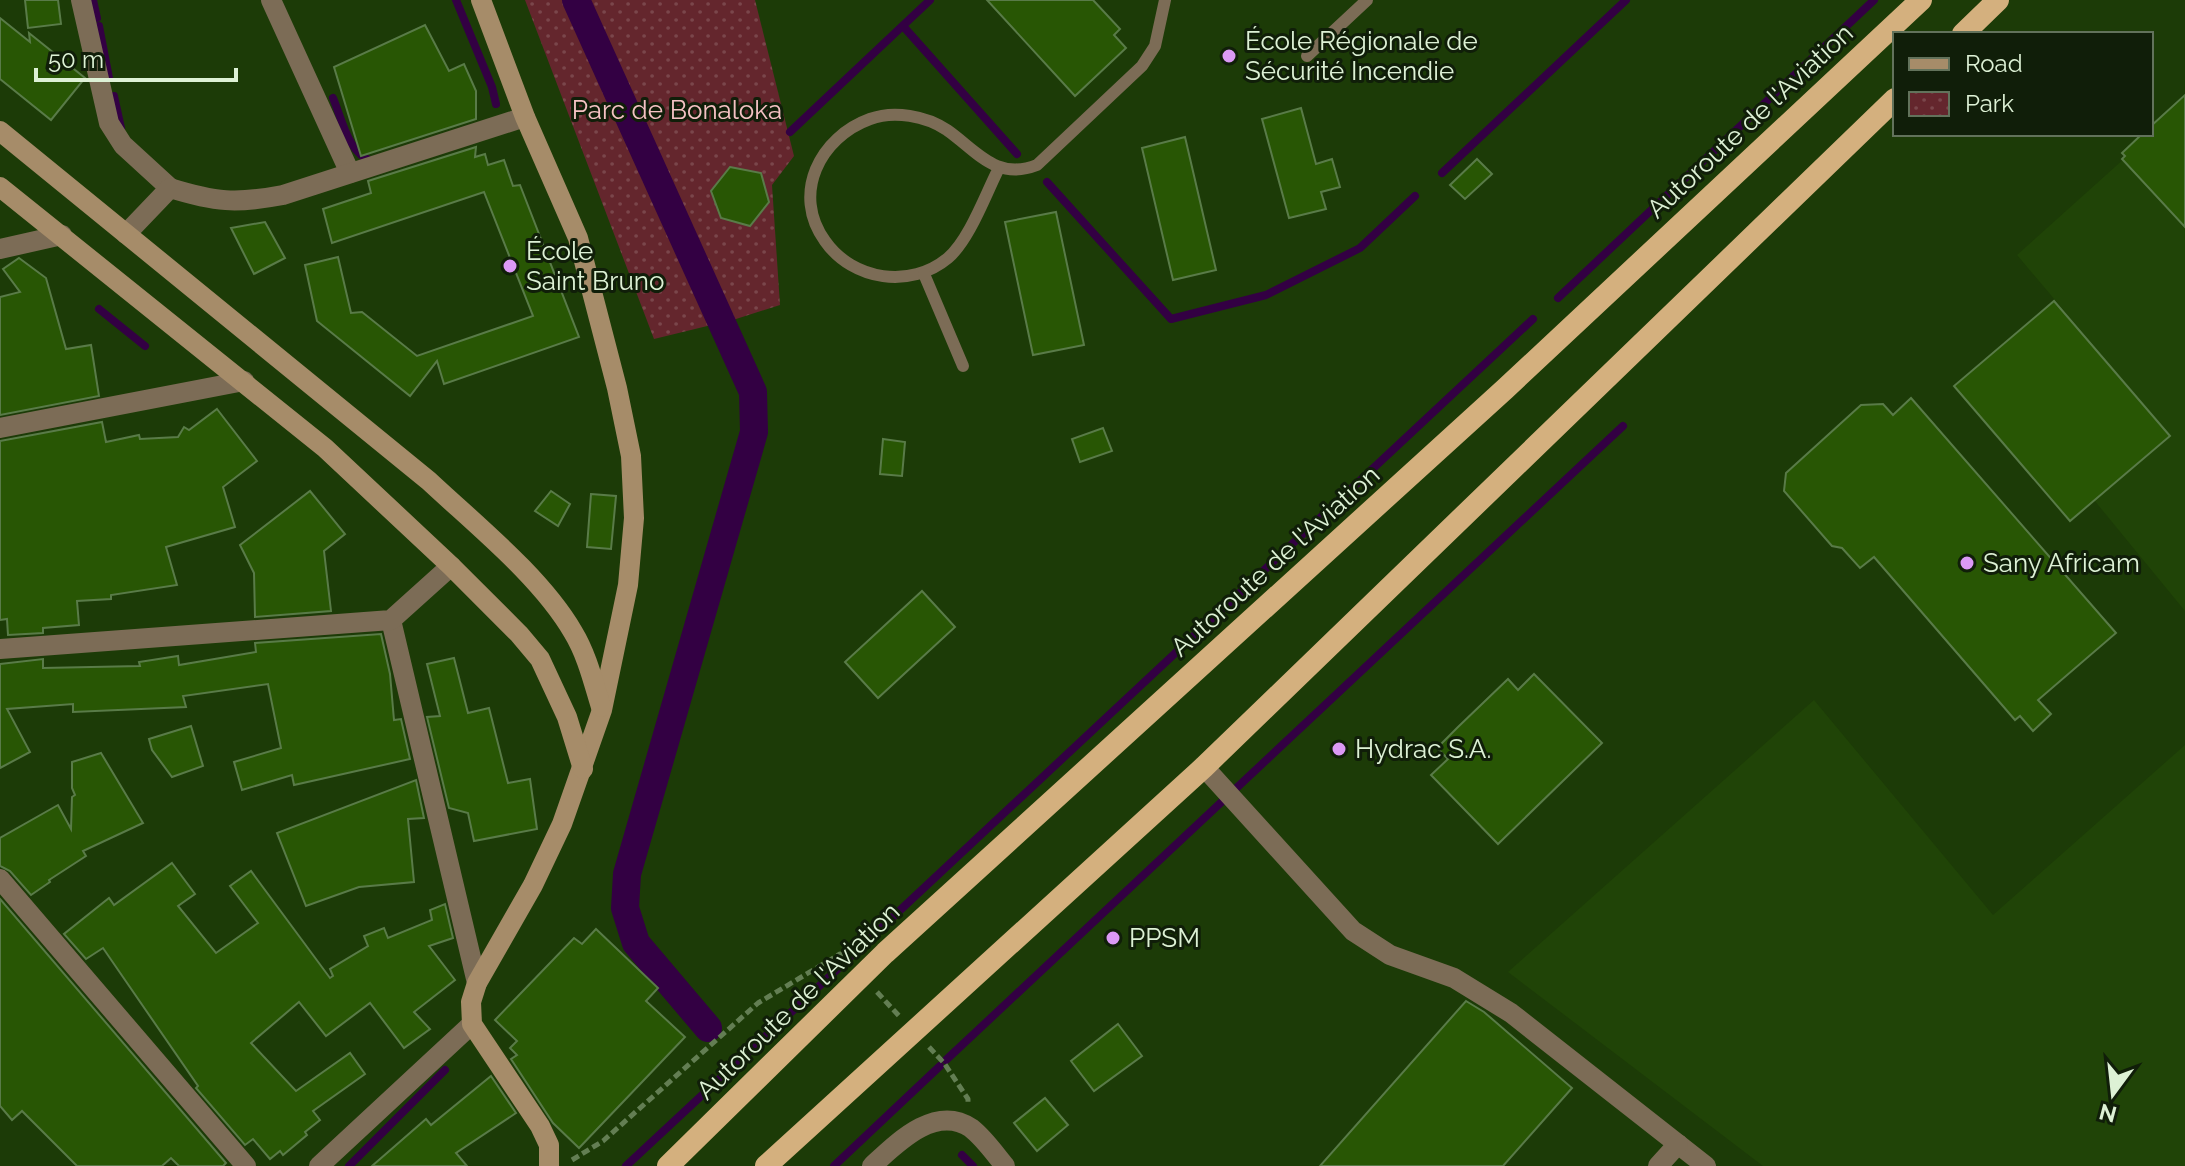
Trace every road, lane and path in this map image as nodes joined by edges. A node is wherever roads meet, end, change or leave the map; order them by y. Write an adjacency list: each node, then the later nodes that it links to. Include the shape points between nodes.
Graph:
1 (81, 0): 16 (street, via 109,123 123,145)
2 (271, 0): 14 (street)
3 (481, 0): 11 (main road)
4 (1165, 0): 13 (lane, via 1155,46 1142,66 1037,165 1021,171)
5 (1367, 0): 9 (lane)
6 (1921, 0): 41 (highway, Autoroute de l'Aviation, via 1505,389 885,953)
7 (1998, 0): 8 (highway)
8 (1965, 32)
9 (1307, 56)
10 (1893, 101): 28 (highway)
11 (525, 117): 14 (street); 27 (main road, via 578,238 631,456 634,518 628,585)
12 (0, 131): 17 (main road)
13 (999, 168): 20 (lane, via 950,256); 20 (lane, via 945,129 919,118 872,118 828,145 810,193 814,220 825,242 845,262 875,276)
14 (350, 173): 16 (street, via 245,202 207,200)
15 (0, 187): 18 (main road)
16 (170, 188): 17 (street)
17 (126, 234): 27 (main road, via 429,481 494,541 555,604 574,633)
18 (62, 235): 19 (street); 22 (main road)
19 (0, 249)
20 (924, 274): 21 (lane)
21 (963, 366)
22 (244, 381): 23 (street); 24 (main road, via 325,448)
23 (0, 428)
24 (451, 566): 25 (street); 29 (main road, via 540,659 567,717)
25 (391, 620): 26 (street); 32 (street)
26 (0, 649)
27 (602, 710): 29 (main road)
28 (1204, 767): 36 (street, via 1353,931 1390,955 1454,978 1511,1013); 42 (highway)
29 (583, 769): 32 (main road, via 533,885)
30 (0, 879): 37 (street)
31 (857, 971): 40 (path, via 840,954 758,1003 603,1141)
32 (477, 983): 33 (main road)
33 (472, 1024): 38 (street); 39 (main road, via 540,1126 549,1145)
34 (944, 1063): 35 (path)
35 (968, 1099)
36 (1678, 1144): 45 (street); 46 (street)
37 (246, 1166)
38 (319, 1166)
39 (549, 1166)
40 (560, 1166)
41 (668, 1166)
42 (766, 1166)
43 (872, 1166): 44 (street, via 912,1133 933,1122 951,1121 969,1127)
44 (1005, 1166)
45 (1658, 1166)
46 (1706, 1166)

